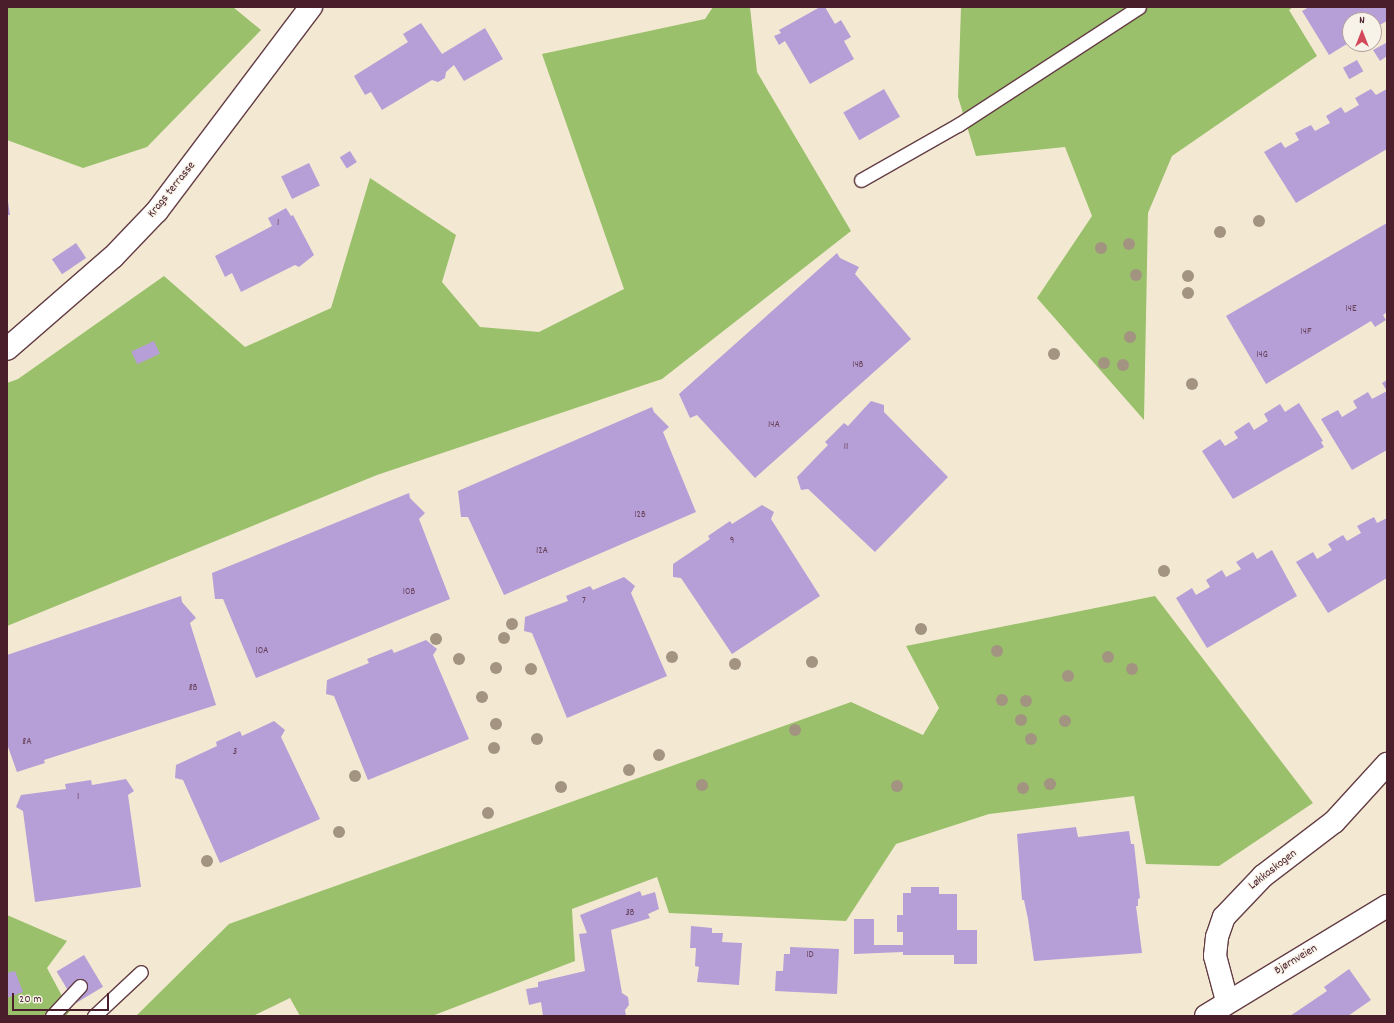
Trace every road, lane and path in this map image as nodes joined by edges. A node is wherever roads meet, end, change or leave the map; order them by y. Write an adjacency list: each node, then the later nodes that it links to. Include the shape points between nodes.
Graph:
1 (311, 7): 4 (street, Krags terrasse, via 157,211 107,262)
2 (1139, 7): 3 (lane, via 958,125)
3 (861, 180)
4 (7, 349)
5 (1387, 764): 9 (street, Løkkaskogen, via 1334,822 1263,876 1224,917 1217,937 1215,956)
6 (1387, 906): 9 (street, Bjørnveien)
7 (141, 972): 11 (lane)
8 (80, 986): 10 (lane)
9 (1227, 1001): 12 (street, Bjørnveien)
10 (52, 1016)
11 (94, 1016)
12 (1206, 1016)

